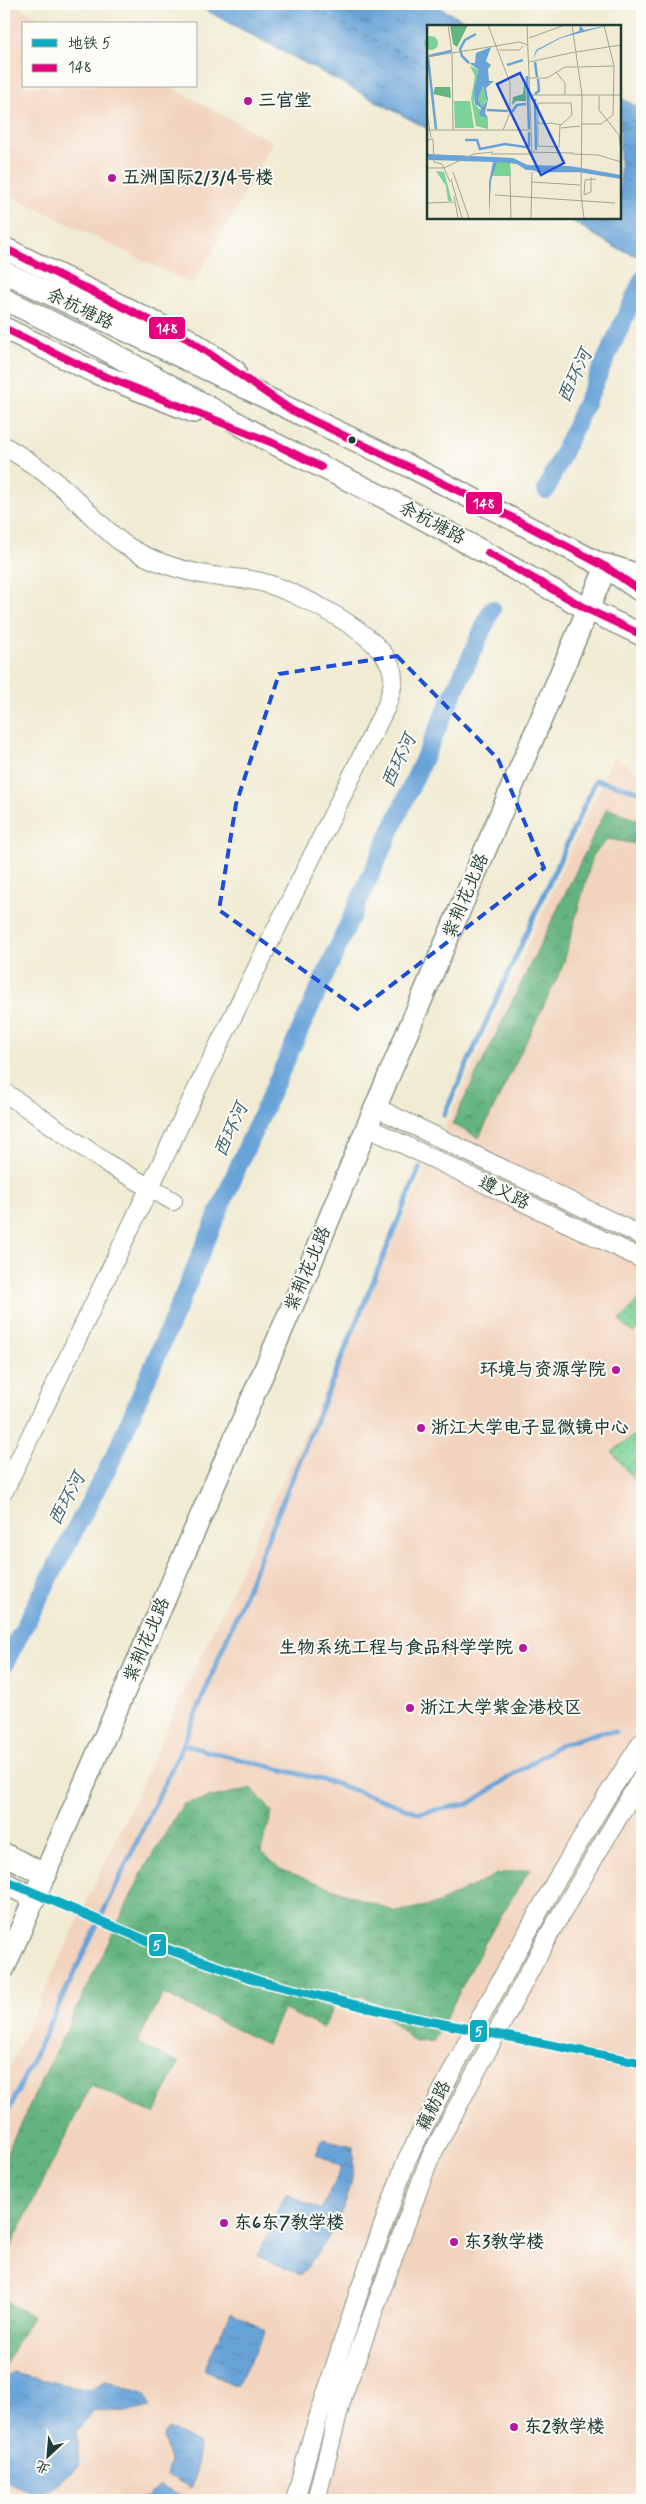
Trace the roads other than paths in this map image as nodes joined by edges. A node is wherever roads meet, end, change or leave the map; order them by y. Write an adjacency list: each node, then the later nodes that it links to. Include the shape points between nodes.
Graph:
1 (4, 248): 5 (main road, 余杭塘路, via 188,339)
2 (4, 272): 5 (main road, 余杭塘路)
3 (4, 299): 6 (main road, 余杭塘路, via 90,341)
4 (4, 328): 6 (main road, 余杭塘路, via 94,372)
5 (290, 410): 8 (main road, 余杭塘路, via 426,474)
6 (273, 443): 11 (main road, 余杭塘路, via 398,505)
7 (4, 446): 16 (street, via 50,476 99,524 127,546 178,569 260,582 298,595 375,644 392,669 392,688 386,707)
8 (606, 567): 9 (highway); 10 (main road, 余杭塘路); 11 (main road, 紫荆花北路)
9 (642, 578)
10 (642, 592)
11 (589, 610): 12 (main road, 余杭塘路); 14 (main road, 紫荆花北路)
12 (642, 635)
13 (4, 1092): 16 (street, via 108,1164)
14 (376, 1107): 15 (main road, 紫荆花北路); 18 (street, 遵义路)
15 (367, 1127): 19 (street, 遵义路); 24 (main road, 紫荆花北路)
16 (150, 1187): 17 (street); 20 (street)
17 (173, 1201)
18 (642, 1236)
19 (642, 1259)
20 (4, 1491)
21 (642, 1742): 28 (street, 藕舫路, via 554,1884 407,2159 359,2292)
22 (642, 1777): 29 (street, 藕舫路, via 551,1931 429,2160 343,2395)
23 (4, 1854): 24 (main road)
24 (46, 1875): 26 (main road, 紫荆花北路)
25 (4, 1883): 26 (main road)
26 (35, 1898): 27 (main road, 紫荆花北路)
27 (4, 1968)
28 (295, 2500)
29 (316, 2500)

